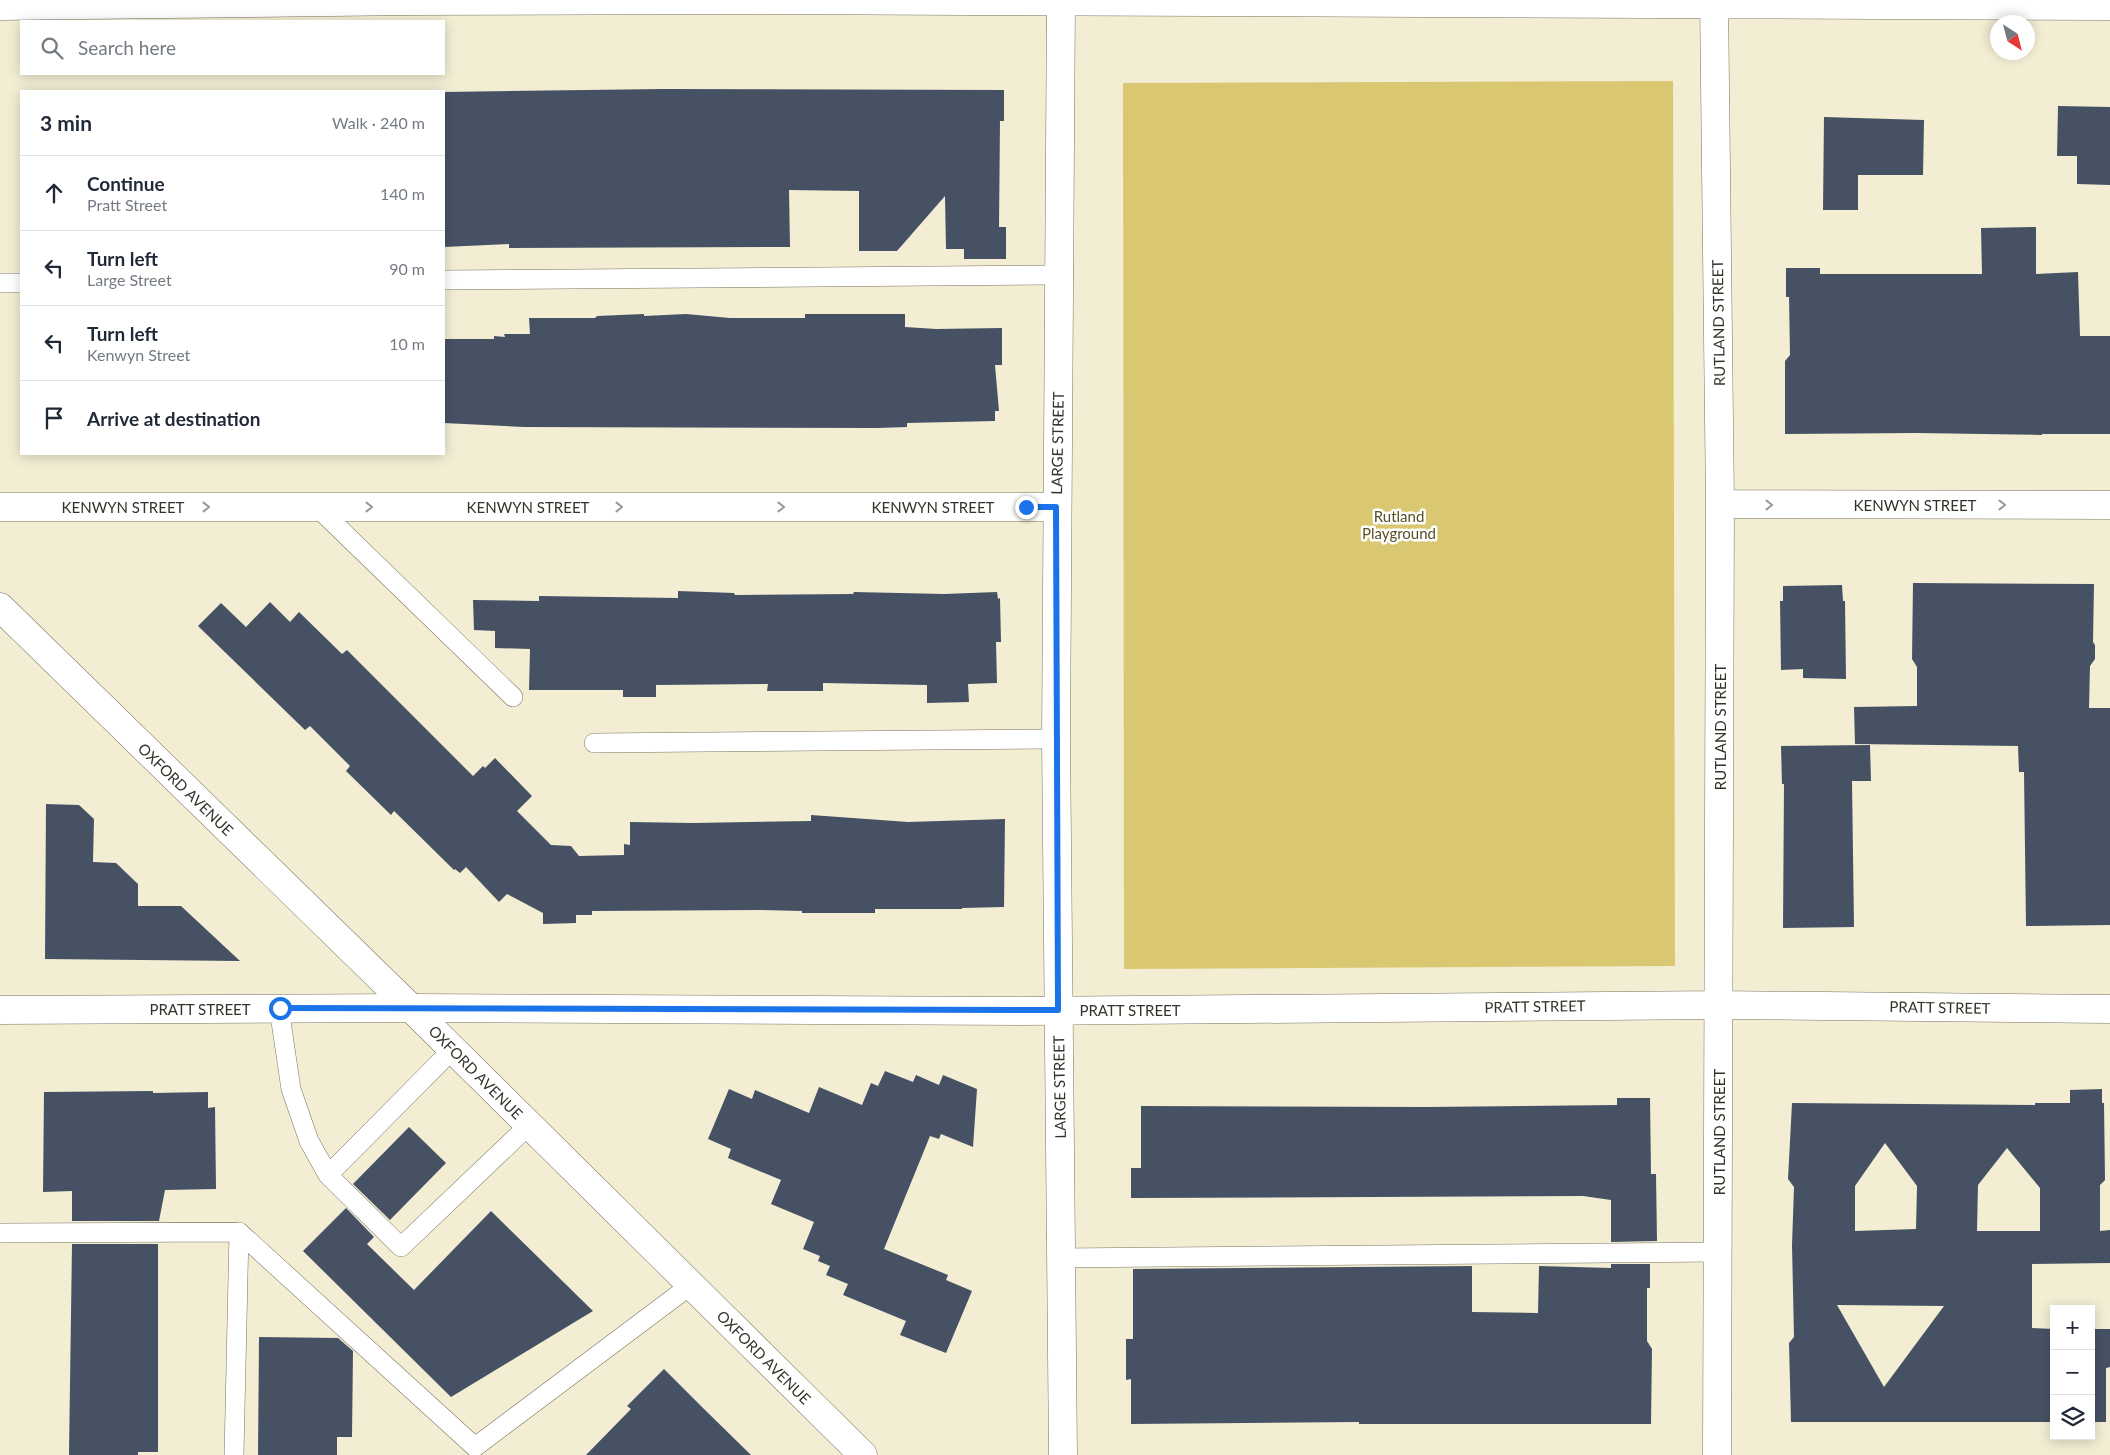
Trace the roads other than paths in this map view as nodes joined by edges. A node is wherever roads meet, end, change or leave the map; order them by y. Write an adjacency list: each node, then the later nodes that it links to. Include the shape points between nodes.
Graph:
1 (347, 1): 2 (street); 4 (street)
2 (1061, 1): 3 (street); 6 (street, LARGE STREET)
3 (1714, 2): 5 (street); 10 (street, RUTLAND STREET)
4 (0, 6)
5 (2110, 6)
6 (1059, 275): 7 (lane); 14 (street, LARGE STREET)
7 (445, 280)
8 (0, 283): 9 (lane)
9 (20, 283)
10 (1720, 504): 11 (street, KENWYN STREET, one-way to 11); 19 (street, RUTLAND STREET)
11 (2110, 505)
12 (0, 507): 13 (street, KENWYN STREET, one-way to 13)
13 (317, 507): 14 (street, KENWYN STREET, one-way to 14); 16 (lane)
14 (1056, 507): 17 (street, LARGE STREET)
15 (0, 607): 21 (street, OXFORD AVENUE)
16 (513, 696)
17 (1056, 739): 18 (lane); 24 (street, LARGE STREET)
18 (594, 743)
19 (1719, 1005): 22 (street, PRATT STREET); 24 (street, PRATT STREET); 30 (street, RUTLAND STREET)
20 (280, 1008): 21 (street, PRATT STREET); 23 (street, PRATT STREET); 27 (lane, via 291,1088 310,1141)
21 (411, 1008): 24 (street, PRATT STREET); 25 (street, OXFORD AVENUE)
22 (2110, 1009)
23 (0, 1010)
24 (1058, 1010): 31 (street, LARGE STREET)
25 (453, 1049): 26 (street, OXFORD AVENUE); 27 (lane)
26 (530, 1125): 27 (lane, via 401,1246); 32 (street, OXFORD AVENUE)
27 (328, 1175)
28 (239, 1232): 29 (lane); 33 (lane); 35 (lane)
29 (0, 1233)
30 (1718, 1252): 31 (lane); 37 (street, RUTLAND STREET)
31 (1061, 1258): 36 (street, LARGE STREET)
32 (691, 1285): 33 (lane); 34 (street, OXFORD AVENUE)
33 (474, 1451)
34 (853, 1452)
35 (234, 1455)
36 (1063, 1455)
37 (1717, 1455)

